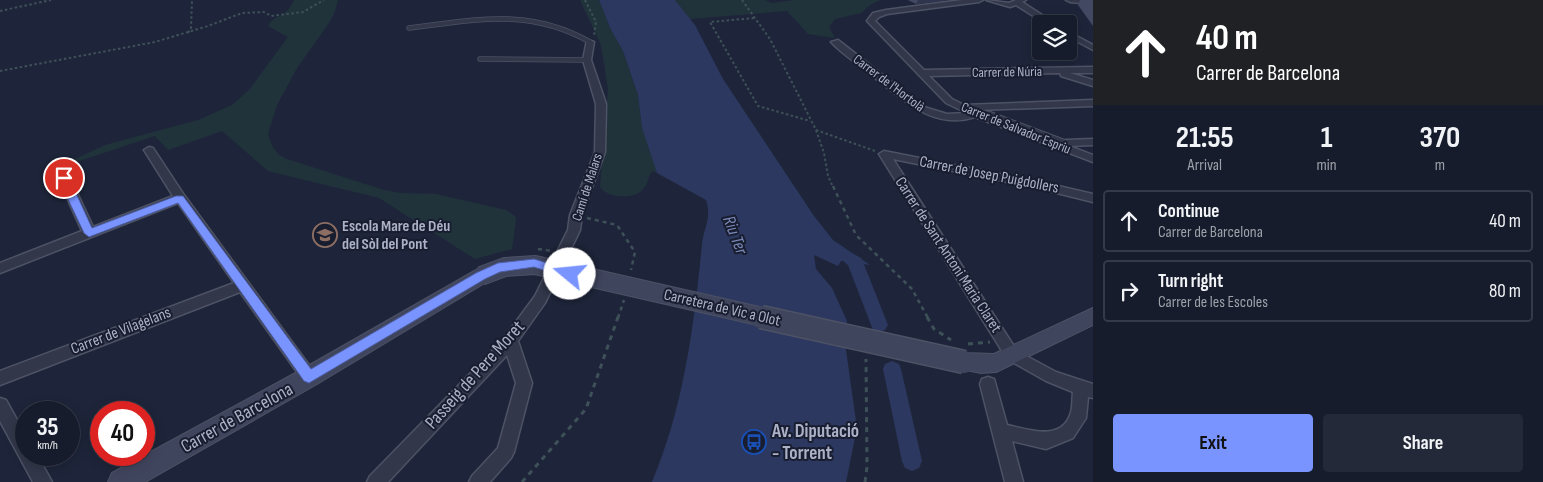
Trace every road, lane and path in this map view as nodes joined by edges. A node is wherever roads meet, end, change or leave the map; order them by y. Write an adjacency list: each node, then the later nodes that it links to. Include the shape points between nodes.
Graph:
1 (51, 0): 11 (path)
2 (192, 0): 16 (path)
3 (324, 0): 16 (path, via 303,12 271,16 257,12 242,13)
4 (585, 0): 18 (path, via 595,17 596,31)
5 (742, 0): 14 (path)
6 (978, 0): 9 (street, Carrer de Salvador Espriu); 26 (street, Carrer de Salvador Espriu, via 886,12 872,18 875,26)
7 (1070, 0): 10 (street)
8 (1019, 1): 9 (street); 12 (street)
9 (998, 2): 12 (street)
10 (1093, 2)
11 (0, 11)
12 (1030, 11): 13 (street)
13 (1037, 15)
14 (754, 18): 32 (path, via 770,39); 32 (path, via 710,22 758,106)
15 (409, 28): 18 (lane, via 486,20 533,20 575,32)
16 (188, 33): 25 (path, via 132,47)
17 (1077, 39): 20 (street)
18 (590, 42): 22 (street, Camí de Malars)
19 (835, 42): 30 (street, Carrer de l'Hortolà, via 921,110 946,117)
20 (1093, 48)
21 (480, 59): 22 (lane)
22 (587, 60): 42 (street, Camí de Malars, via 601,104 600,152)
23 (1055, 70): 24 (street, Carrer de Núria); 26 (street, Carrer de Núria); 27 (street)
24 (1093, 70)
25 (0, 71)
26 (922, 73): 29 (street, Carrer de Salvador Espriu, via 949,101)
27 (1093, 83)
28 (1093, 103): 29 (street)
29 (963, 107): 30 (street, Carrer de Salvador Espriu)
30 (976, 113): 38 (street, Carrer de Salvador Espriu)
31 (989, 114): 35 (lane)
32 (811, 121): 33 (path)
33 (816, 130): 37 (path); 52 (path, via 828,176 856,234 912,289 934,329)
34 (1093, 142): 35 (street)
35 (1066, 143)
36 (149, 150): 40 (street)
37 (884, 154): 41 (street, Carrer de Josep Puigdollers, via 948,169 1017,179); 53 (street, Carrer de Sant Antoni Maria Claret)
38 (1093, 159)
39 (64, 178): 44 (street)
40 (180, 198): 44 (street); 48 (street)
41 (1093, 198)
42 (576, 215): 43 (street, Camí de Malars); 46 (path, via 617,225 635,252)
43 (574, 230): 51 (street, Passeig de Pere Moret, via 540,299)
44 (89, 233): 45 (street)
45 (0, 268)
46 (631, 271)
47 (481, 276): 54 (street, Carretera de Vic a Olot, bridge, via 498,268 534,263 570,274); 56 (street, Carrer de Barcelona)
48 (242, 285): 56 (street); 57 (street, Carrer de Vilagelans)
49 (624, 298): 69 (path, via 586,409)
50 (1093, 316): 53 (street, Carretera de Vic a Olot)
51 (510, 341): 67 (street, Passeig de Pere Moret); 68 (street, via 524,383 505,452)
52 (953, 341)
53 (1008, 348): 54 (path); 54 (street, Carretera de Vic a Olot, via 996,363 981,364); 59 (street, via 1038,371)
54 (965, 353)
55 (875, 360): 70 (path, via 866,359)
56 (309, 377): 64 (street, Carrer de Barcelona)
57 (0, 378)
58 (988, 384): 61 (street)
59 (1087, 389): 61 (street, via 1078,418 1066,432 1046,441)
60 (0, 405): 62 (street)
61 (1000, 431): 71 (street)
62 (15, 432)
63 (34, 466): 65 (street)
64 (148, 476): 66 (street, Carrer de Barcelona)
65 (43, 482)
66 (121, 482)
67 (376, 482)
68 (478, 482)
69 (522, 482)
70 (865, 482)
71 (1014, 482)

